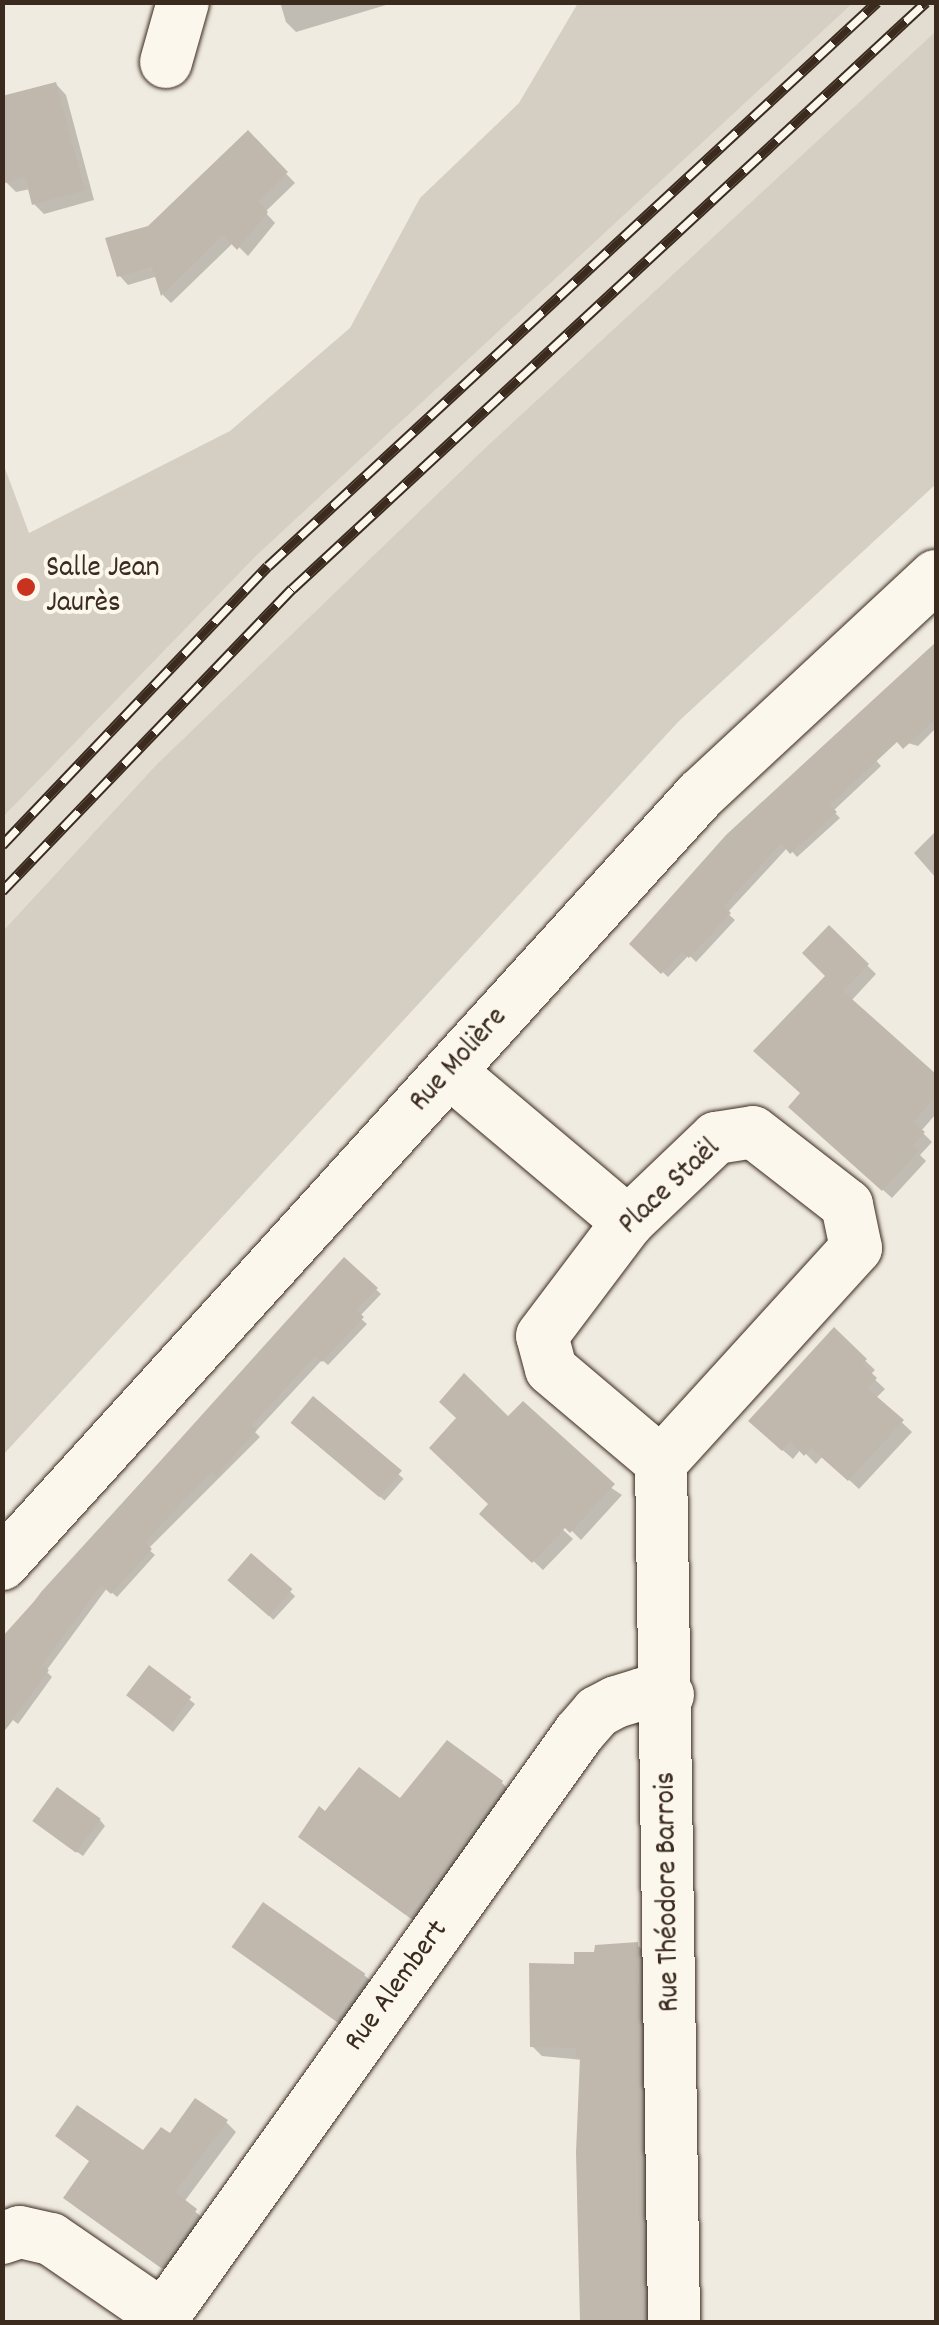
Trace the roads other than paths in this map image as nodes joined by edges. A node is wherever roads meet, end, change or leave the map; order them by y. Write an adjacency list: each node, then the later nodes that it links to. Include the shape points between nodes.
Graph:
1 (183, 2): 2 (street)
2 (166, 62)
3 (936, 576): 4 (street, Rue Molière, via 700,795)
4 (450, 1072): 5 (street); 7 (street, Rue Molière)
5 (628, 1222): 6 (street, Place Staël, via 542,1336 551,1369); 6 (street, Place Staël, via 716,1138 753,1132 847,1205 856,1248)
6 (661, 1462): 8 (street, Rue Théodore Barrois)
7 (2, 1564)
8 (668, 1694): 10 (street, Rue Alembert, via 616,1702 579,1734); 11 (street, Rue Théodore Barrois)
9 (2, 2238): 10 (street, via 20,2232 50,2239)
10 (161, 2319)
11 (674, 2322)

